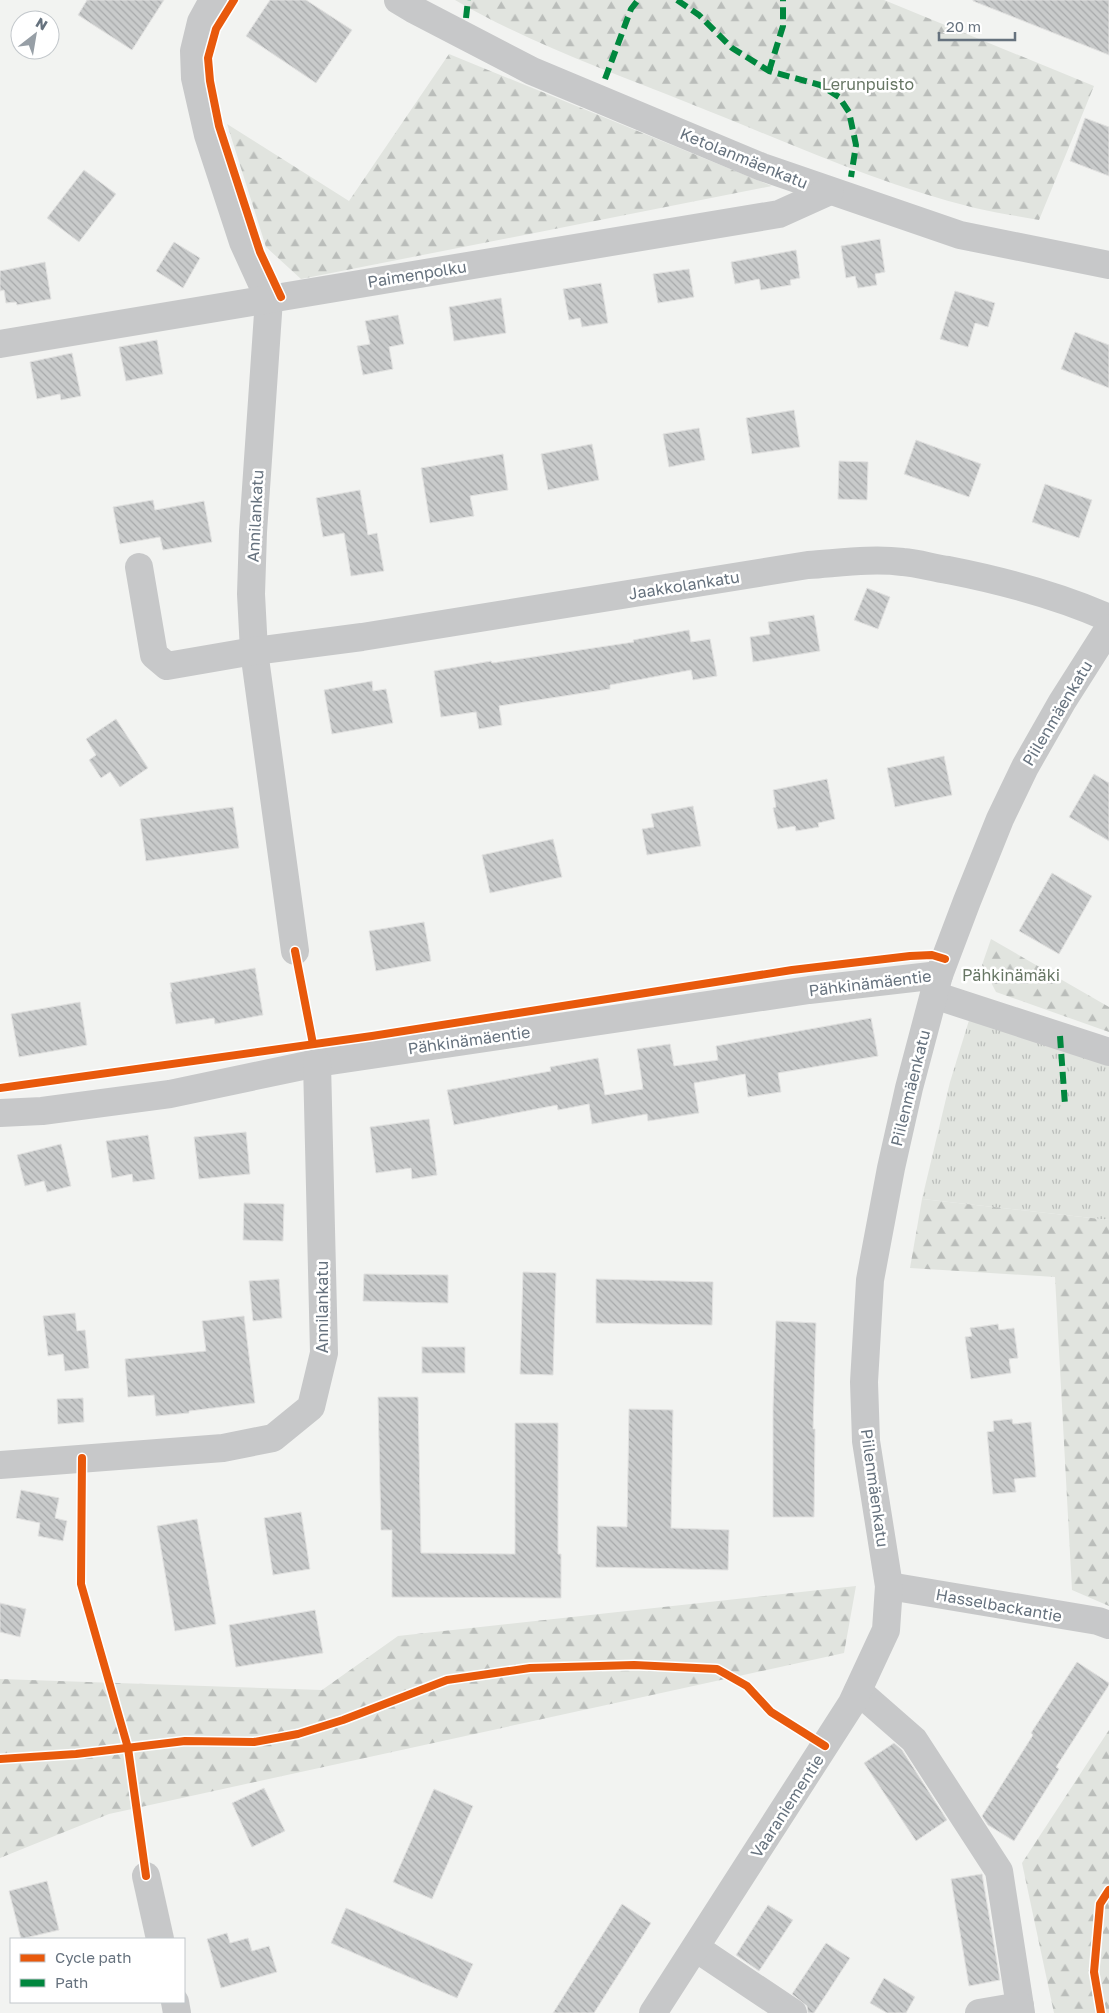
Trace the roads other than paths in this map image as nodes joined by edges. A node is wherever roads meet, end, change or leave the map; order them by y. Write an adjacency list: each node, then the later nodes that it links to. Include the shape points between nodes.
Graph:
1 (214, 0): 5 (street, Annilankatu, via 201,22 194,51 195,78 208,135 243,242)
2 (398, 0): 3 (street, Ketolanmäenkatu, via 532,71 762,167)
3 (830, 191): 4 (street, Ketolanmäenkatu, via 960,235); 5 (street, Paimenpolku, via 779,214)
4 (1109, 265)
5 (269, 299): 6 (street, Paimenpolku); 10 (street, Annilankatu, via 253,532 251,594)
6 (0, 344)
7 (139, 567): 10 (street, Jaakkolankatu, via 154,655 167,666)
8 (1109, 618): 10 (street, Jaakkolankatu, via 1076,603 972,575 903,562 853,562 808,565 362,637)
9 (1109, 628): 12 (street, Piilenmäenkatu, via 1025,767 997,828)
10 (254, 651): 11 (street, Annilankatu)
11 (295, 951)
12 (937, 985): 13 (street, Pähkinämäentie); 14 (street, Pähkinämäentie, via 809,990); 17 (street, Piilenmäenkatu, via 891,1168 870,1280 866,1320 866,1441)
13 (1109, 1052)
14 (317, 1062): 15 (street, Pähkinämäentie, via 170,1094); 16 (street, Annilankatu, via 324,1353 311,1407 273,1438 224,1448)
15 (0, 1113)
16 (0, 1465)
17 (889, 1586): 18 (street, Hasselbackantie); 19 (street, Vaaraniementie, via 886,1630)
18 (1109, 1626)
19 (858, 1691): 22 (street, Vaaraniementie); 23 (street, via 914,1740 999,1871)
20 (146, 1876): 21 (street)
21 (160, 1938)
22 (696, 1948): 24 (street, Vaaraniementie); 25 (street)
23 (1020, 2010): 26 (street)
24 (653, 2013)
25 (793, 2013)
26 (979, 2013)

